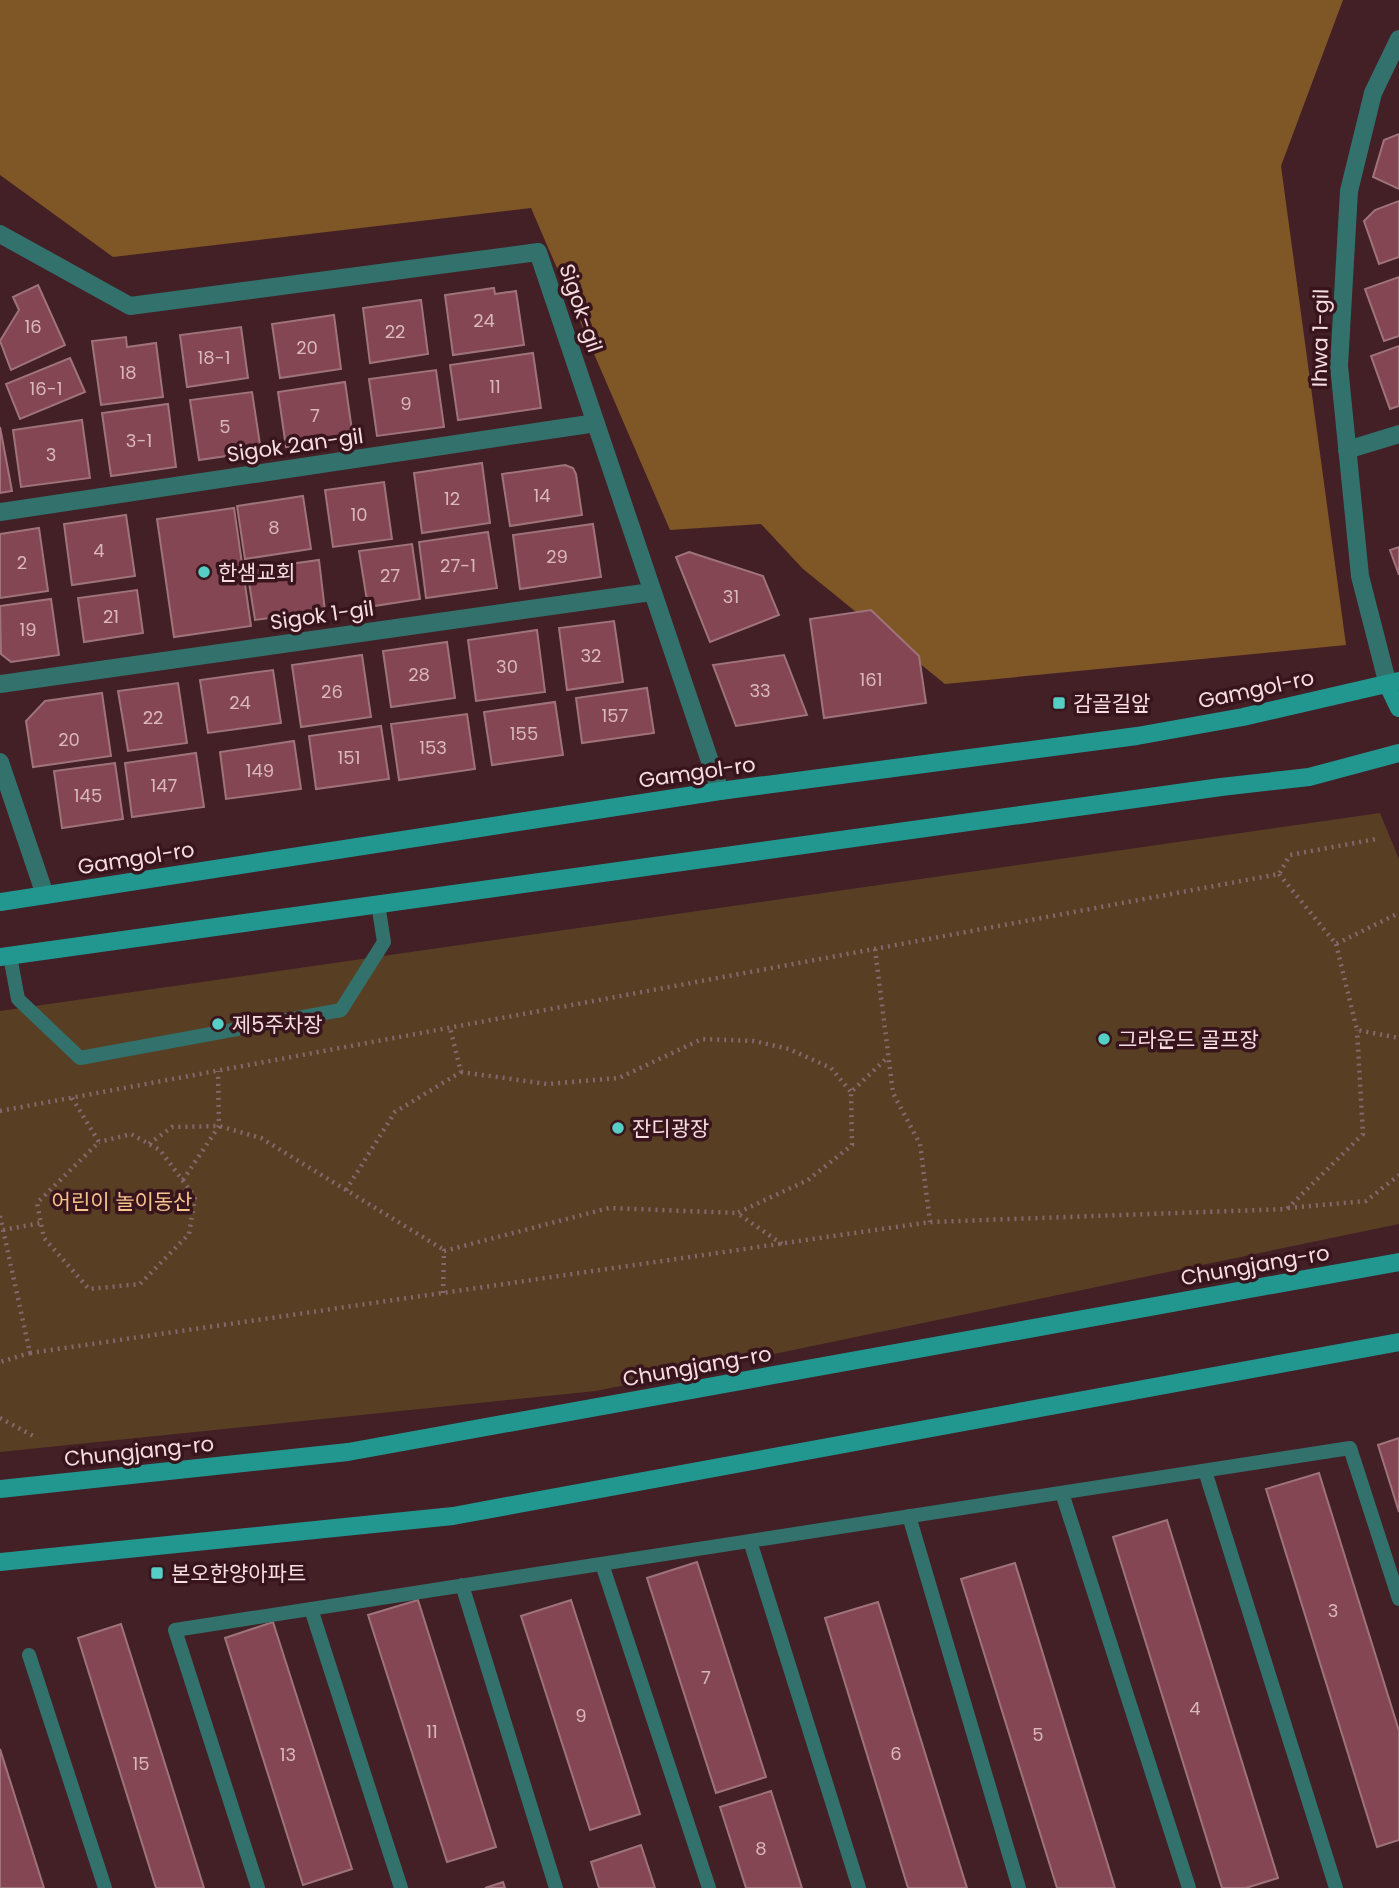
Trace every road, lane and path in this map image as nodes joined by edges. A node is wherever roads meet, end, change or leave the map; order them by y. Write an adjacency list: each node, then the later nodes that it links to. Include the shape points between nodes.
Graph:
1 (1399, 39): 5 (street, Ihwa 1-gil, via 1373,93 1349,191 1339,366)
2 (0, 234): 3 (street, Sigok-gil, via 130,306 538,252)
3 (596, 424): 6 (street, Sigok 2an-gil); 7 (street, Sigok-gil)
4 (1399, 434): 5 (street)
5 (1347, 450): 8 (street, Ihwa 1-gil, via 1360,576)
6 (0, 512)
7 (651, 592): 9 (street, Sigok 1-gil); 13 (street, Sigok-gil)
8 (1393, 683): 10 (street); 13 (street, Gamgol-ro, via 1137,736)
9 (0, 684)
10 (1399, 708)
11 (1399, 753): 18 (street, via 1309,777)
12 (0, 762): 16 (street)
13 (720, 791): 16 (street, Gamgol-ro)
14 (1376, 839): 15 (path, via 1290,855)
15 (1279, 874): 20 (path); 21 (path)
16 (45, 895): 17 (street, Gamgol-ro)
17 (0, 902)
18 (378, 904): 22 (street); 22 (lane, via 384,942 341,1010 80,1058 18,999)
19 (1399, 913): 20 (path)
20 (1336, 944): 24 (path)
21 (875, 949): 23 (path); 26 (path)
22 (5, 956)
23 (450, 1028): 27 (path); 28 (path)
24 (1357, 1030): 25 (path); 38 (path, via 1363,1134)
25 (1399, 1038)
26 (888, 1057): 29 (path); 41 (path, via 893,1093 920,1144)
27 (218, 1071): 30 (path); 32 (path)
28 (461, 1072): 29 (path, via 547,1084 618,1078 702,1039 754,1041 789,1049 831,1068); 37 (path, via 396,1112)
29 (851, 1092): 39 (path, via 852,1145 808,1180)
30 (72, 1098): 31 (path); 33 (path)
31 (0, 1111)
32 (219, 1126): 34 (path, via 172,1127); 36 (path); 37 (path, via 261,1138)
33 (99, 1142): 34 (path, via 131,1134); 42 (path, via 37,1203)
34 (149, 1144): 36 (path, via 160,1150)
35 (1399, 1175): 38 (path, via 1366,1201)
36 (183, 1180): 42 (path, via 195,1196 189,1234 140,1284 89,1289 44,1238)
37 (346, 1190): 45 (path)
38 (1287, 1209): 41 (path)
39 (737, 1213): 44 (path); 45 (path, via 609,1208)
40 (0, 1216): 43 (path)
41 (930, 1222): 44 (path)
42 (41, 1223): 43 (path)
43 (3, 1230): 49 (path)
44 (782, 1244): 47 (path)
45 (444, 1251): 47 (path)
46 (1399, 1262): 54 (street, Chungjang-ro, via 348,1452)
47 (443, 1293): 49 (path)
48 (1399, 1342): 58 (street, via 453,1516)
49 (30, 1353): 50 (path)
50 (0, 1362)
51 (0, 1418): 52 (path)
52 (37, 1438)
53 (1205, 1471): 55 (lane); 61 (lane, via 1350,1448); 72 (lane)
54 (0, 1489)
55 (1062, 1493): 56 (lane); 71 (lane)
56 (909, 1517): 57 (lane); 70 (lane)
57 (750, 1541): 59 (lane); 69 (lane)
58 (0, 1562)
59 (602, 1564): 60 (lane); 68 (lane)
60 (462, 1585): 62 (lane); 67 (lane)
61 (1399, 1599)
62 (311, 1609): 65 (lane, via 175,1630); 66 (lane)
63 (29, 1655): 64 (lane)
64 (105, 1888)
65 (258, 1888)
66 (401, 1888)
67 (556, 1888)
68 (709, 1888)
69 (859, 1888)
70 (1019, 1888)
71 (1189, 1888)
72 (1336, 1888)

